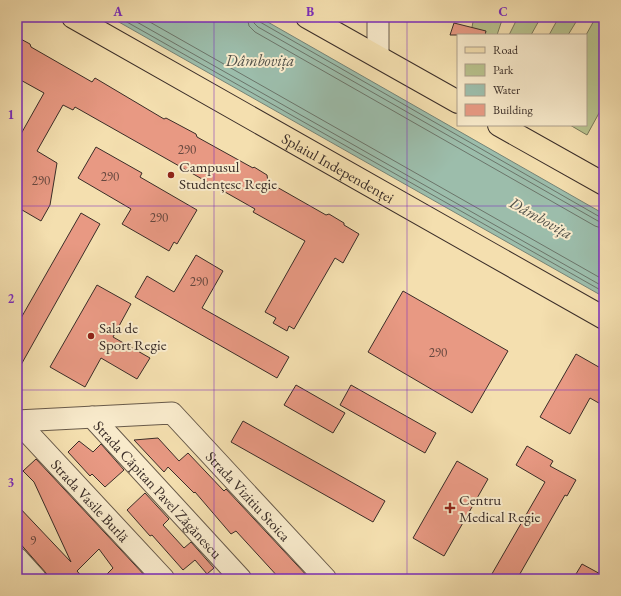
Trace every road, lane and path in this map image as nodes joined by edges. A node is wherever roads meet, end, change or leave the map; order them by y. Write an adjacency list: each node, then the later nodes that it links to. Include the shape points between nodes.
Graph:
1 (73, 17): 8 (main road, Splaiul Independenței)
2 (306, 17): 4 (main road)
3 (378, 17): 4 (street)
4 (378, 58): 5 (main road)
5 (457, 101)
6 (501, 126): 7 (main road)
7 (604, 184)
8 (604, 318)
9 (92, 417): 10 (street); 14 (street, Strada Căpitan Pavel Zăgănescu); 15 (street, Strada Vizitiu Stoica, via 172,413)
10 (17, 421): 13 (street, Strada Vasile Burlă)
11 (17, 558): 12 (street)
12 (36, 579)
13 (164, 579)
14 (241, 579)
15 (326, 579)

